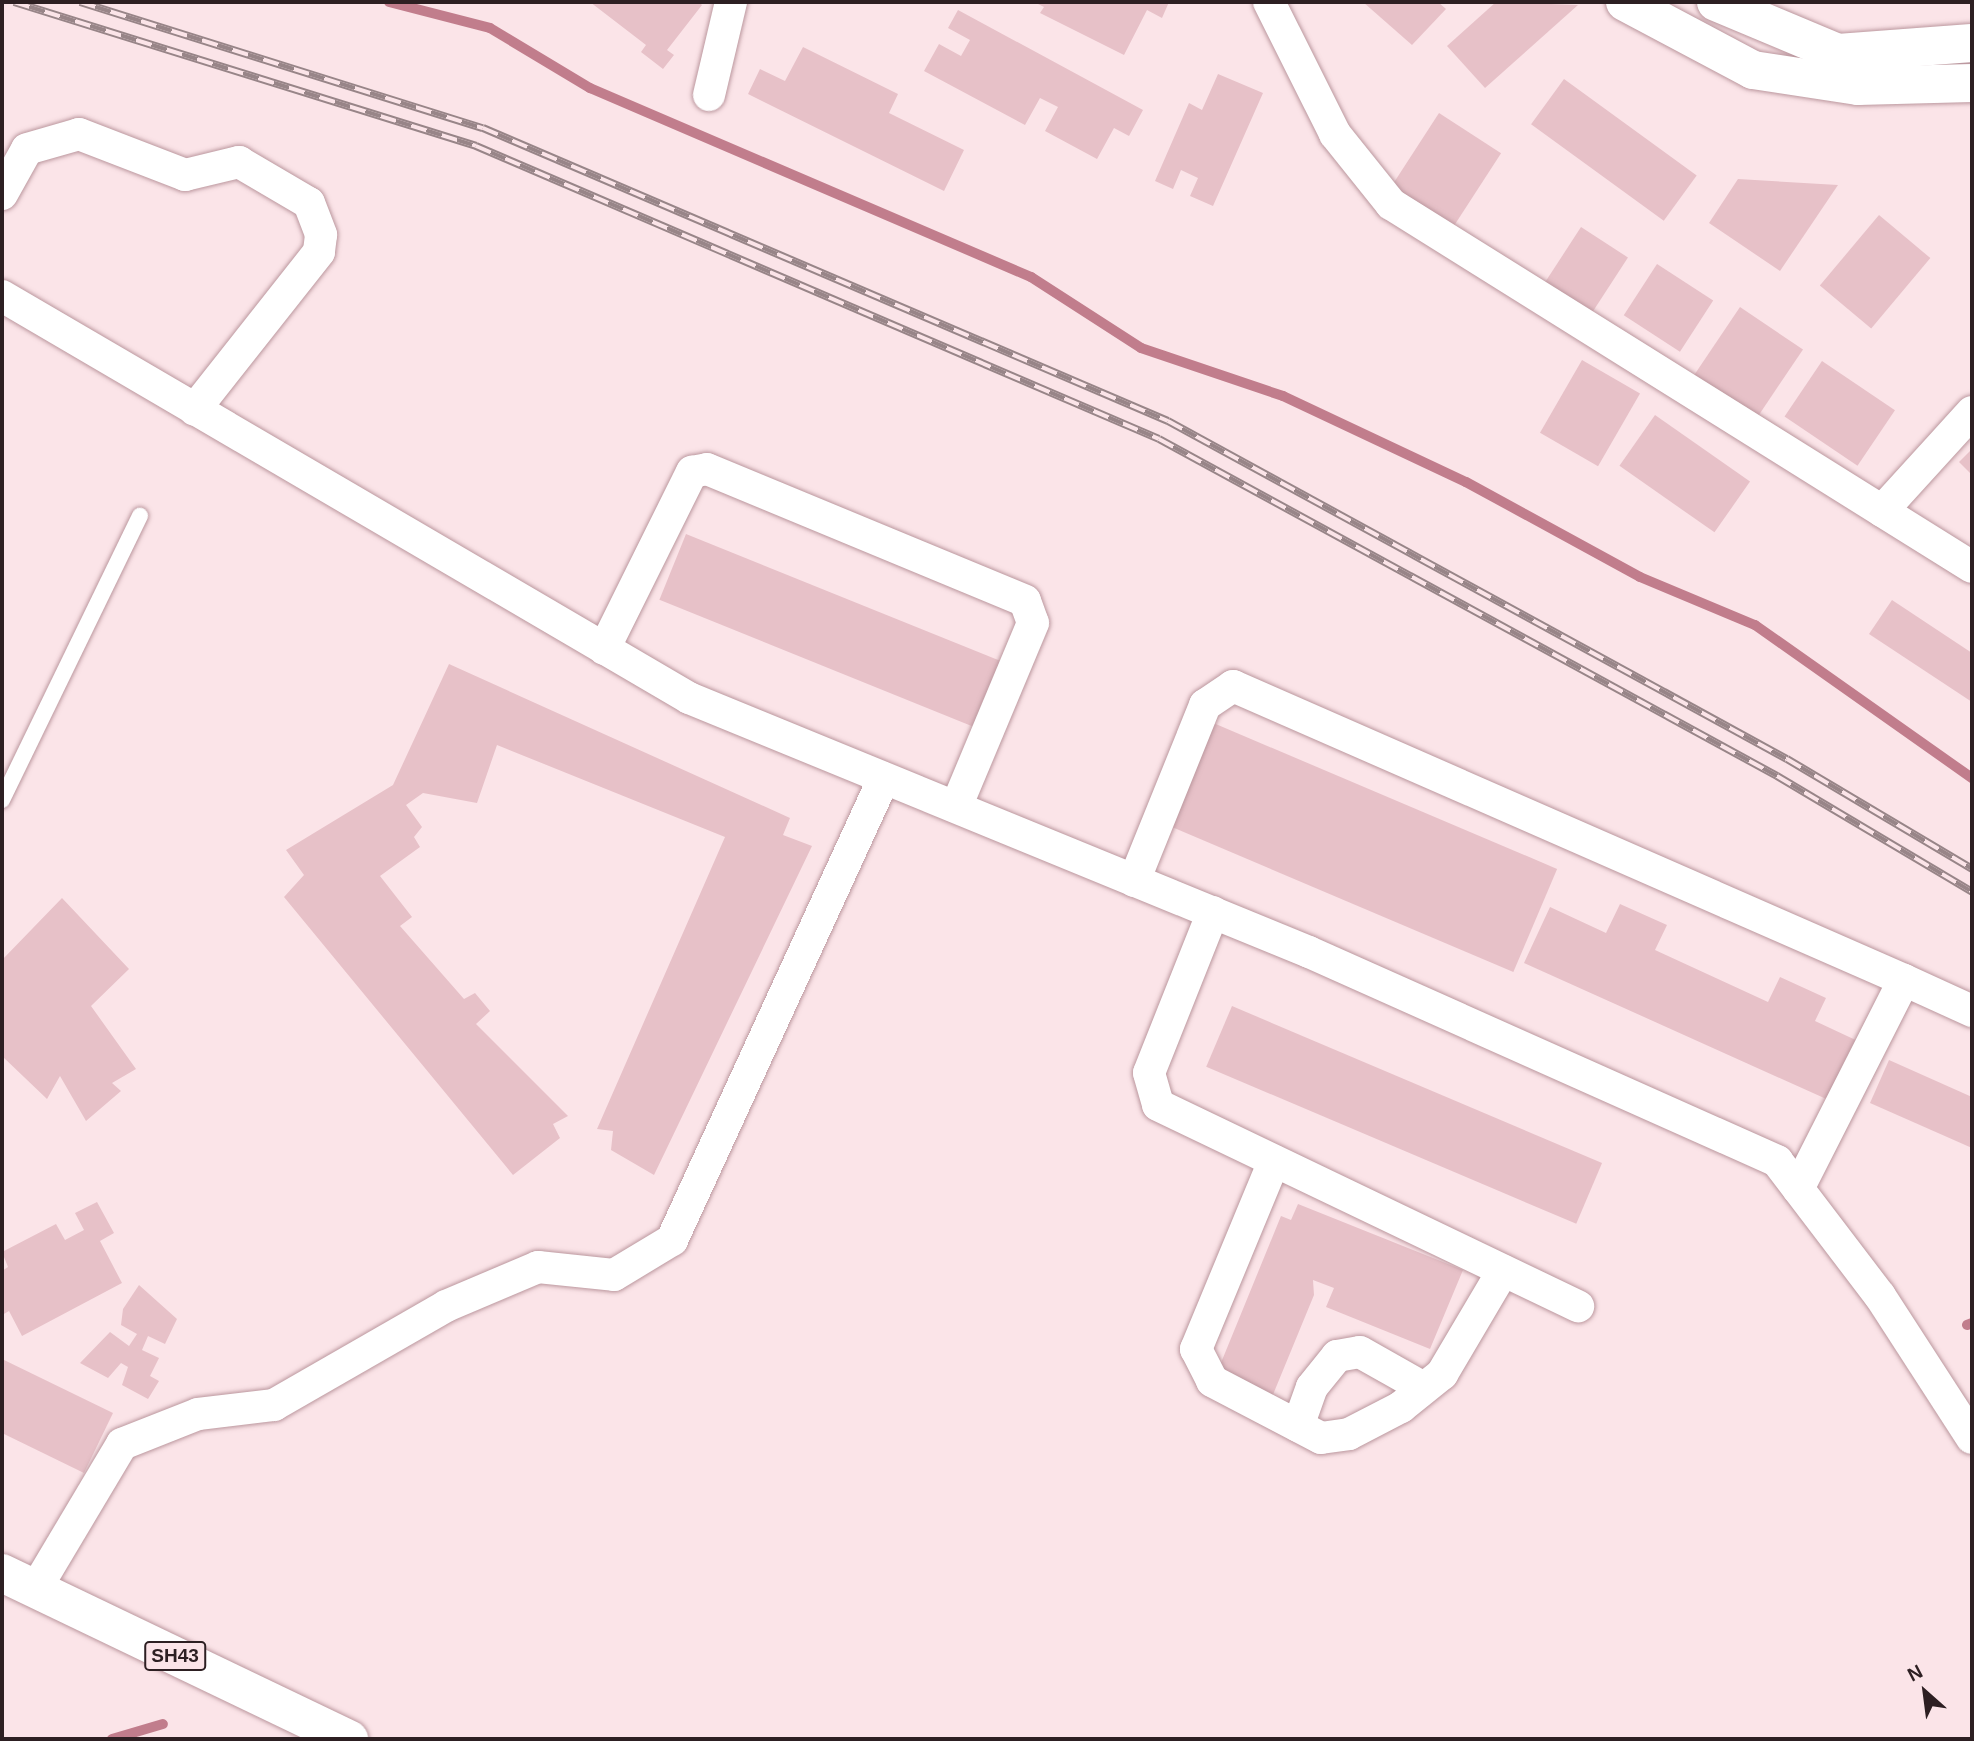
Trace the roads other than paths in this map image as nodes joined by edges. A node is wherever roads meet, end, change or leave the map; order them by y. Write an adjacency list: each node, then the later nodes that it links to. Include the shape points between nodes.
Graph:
1 (730, 2): 7 (street)
2 (1269, 2): 12 (street, via 1335,134 1391,204)
3 (1625, 2): 6 (main road, via 1753,70 1858,86)
4 (1716, 2): 5 (main road, via 1838,52)
5 (1972, 43)
6 (1972, 83)
7 (709, 95)
8 (2, 194): 10 (street, via 27,149 79,134 185,175 239,162 309,203 321,235 318,252)
9 (4, 302): 10 (street)
10 (194, 410): 15 (street)
11 (1972, 412): 12 (street)
12 (1882, 511): 14 (street)
13 (140, 516): 17 (lane)
14 (1972, 567)
15 (604, 649): 16 (street, via 689,698); 18 (street, via 692,472 708,469 1025,601 1033,623)
16 (884, 778): 18 (street); 30 (street, via 672,1240 614,1275 538,1266 446,1306 274,1405 198,1414 122,1444)
17 (2, 800)
18 (956, 807): 19 (street)
19 (1134, 881): 20 (street); 21 (street, via 1205,705 1233,685)
20 (1213, 912): 23 (street, via 1149,1073 1150,1093 1158,1105); 24 (street, via 1777,1161)
21 (1904, 981): 22 (street); 24 (street)
22 (1972, 1011)
23 (1274, 1161): 25 (street); 28 (street, via 1196,1349 1212,1381)
24 (1798, 1189): 29 (street, via 1880,1296)
25 (1503, 1270): 26 (street); 27 (street, via 1442,1374)
26 (1578, 1306)
27 (1424, 1388): 28 (street, via 1334,1440); 28 (street, via 1360,1352 1337,1356 1312,1387)
28 (1298, 1426)
29 (1972, 1437)
30 (13, 1588): 31 (main road, SH43)
31 (221, 1692): 32 (main road, SH43); 33 (main road, SH43)
32 (292, 1739)
33 (349, 1739)

